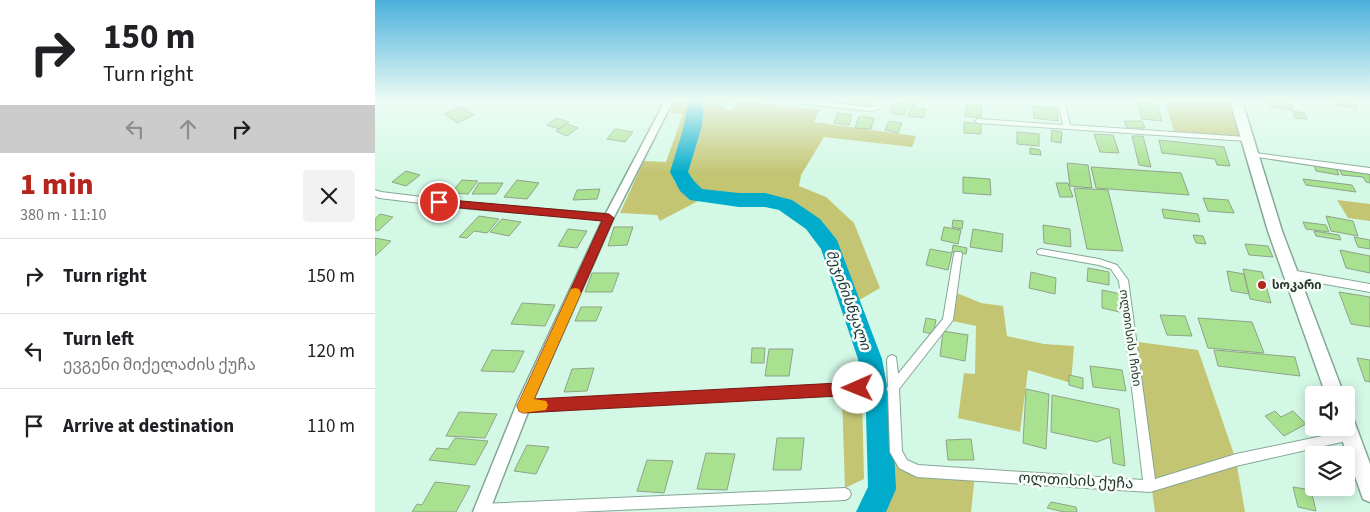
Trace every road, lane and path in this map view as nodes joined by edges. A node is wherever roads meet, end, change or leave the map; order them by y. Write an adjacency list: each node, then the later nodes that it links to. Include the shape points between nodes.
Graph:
1 (657, 125): 9 (street)
2 (1036, 125): 4 (street)
3 (1242, 125): 5 (highway)
4 (1067, 127): 5 (street)
5 (1246, 139): 6 (highway)
6 (1251, 154): 7 (street); 12 (highway)
7 (1370, 171)
8 (375, 193): 9 (street, via 471,206)
9 (609, 218): 18 (street)
10 (1041, 252): 21 (street, ოლთისის I ჩიხი, via 1114,267 1123,280)
11 (958, 254): 17 (street, via 947,320)
12 (1291, 274): 13 (street); 15 (highway)
13 (1370, 288)
14 (892, 360): 17 (street, ოლთისის ქუჩა)
15 (1332, 386)
16 (858, 388): 18 (street)
17 (892, 389): 21 (street, ოლთისის ქუჩა, via 895,452 903,464 917,472)
18 (523, 406): 24 (street)
19 (1326, 436): 21 (street, ოლთისის ქუჩა)
20 (1351, 436): 22 (highway)
21 (1150, 486)
22 (1370, 492)
23 (845, 494): 24 (street)
24 (481, 511)

